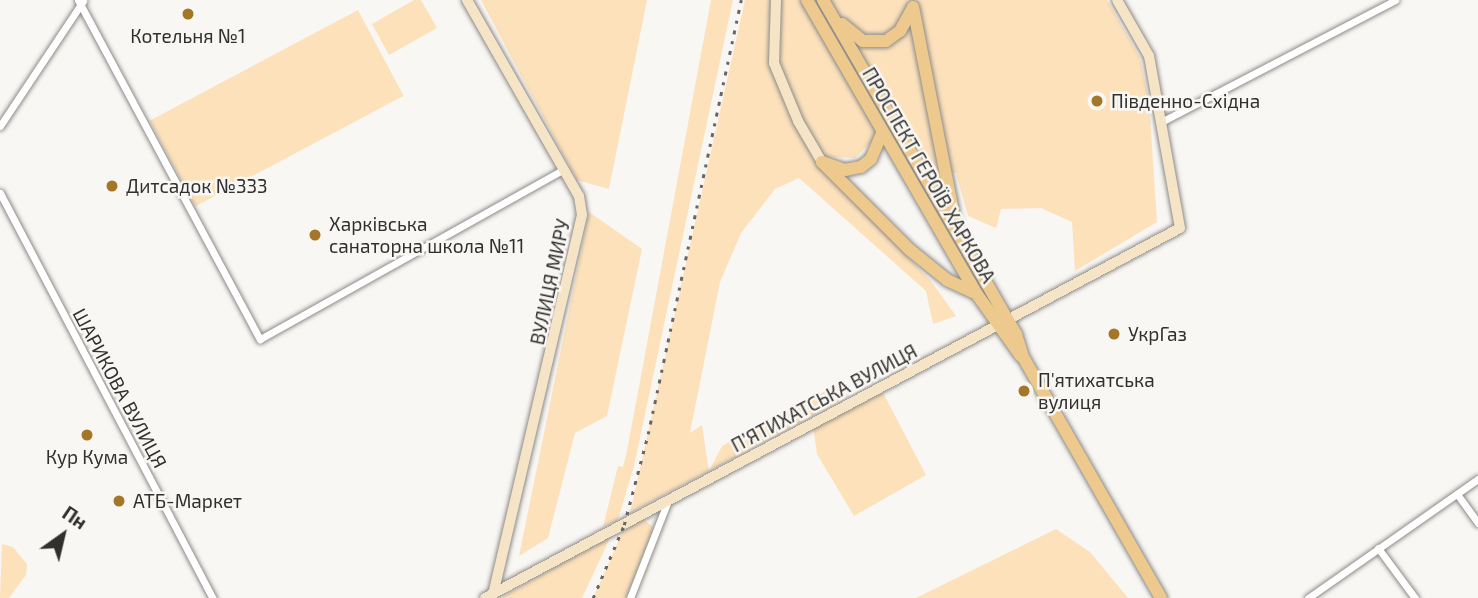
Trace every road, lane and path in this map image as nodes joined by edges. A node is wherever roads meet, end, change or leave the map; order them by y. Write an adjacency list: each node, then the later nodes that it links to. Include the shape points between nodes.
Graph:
1 (467, 0): 14 (street, ВУЛИЦЯ МИРУ)
2 (776, 0): 13 (street, via 774,63 798,121)
3 (823, 0): 9 (main road, ПРОСПЕКТ ГЕРОЇВ ХАРКОВА)
4 (1117, 0): 10 (street, via 1149,56)
5 (1395, 0): 10 (street)
6 (81, 1): 11 (street); 14 (street, via 260,339)
7 (808, 3): 12 (main road, ПРОСПЕКТ ГЕРОЇВ ХАРКОВА)
8 (911, 4): 9 (main road, via 900,31 886,41 855,37); 16 (main road)
9 (830, 13): 16 (main road, ПРОСПЕКТ ГЕРОЇВ ХАРКОВА)
10 (1161, 121): 18 (street, П’ЯТИХАТСЬКА ВУЛИЦЯ, via 1180,228)
11 (0, 126)
12 (883, 133): 13 (main road, via 872,159 861,167 845,170); 17 (main road, ПРОСПЕКТ ГЕРОЇВ ХАРКОВА)
13 (822, 162): 17 (main road, via 910,250 947,280)
14 (562, 170): 24 (street, ВУЛИЦЯ МИРУ, via 579,197 580,233)
15 (0, 193): 25 (street, ШАРИКОВА ВУЛИЦЯ)
16 (956, 228): 18 (main road, ПРОСПЕКТ ГЕРОЇВ ХАРКОВА)
17 (976, 293): 18 (main road, ПРОСПЕКТ ГЕРОЇВ ХАРКОВА)
18 (1001, 322): 21 (street, П’ЯТИХАТСЬКА ВУЛИЦЯ); 27 (main road, ПРОСПЕКТ ГЕРОЇВ ХАРКОВА)
19 (1478, 479): 20 (street)
20 (1457, 494): 22 (street); 23 (street)
21 (667, 503): 24 (street, П’ЯТИХАТСЬКА ВУЛИЦЯ); 26 (street)
22 (1478, 523)
23 (1378, 548): 28 (street); 29 (street)
24 (489, 596)
25 (213, 598)
26 (629, 598)
27 (1161, 598)
28 (1308, 598)
29 (1415, 598)

